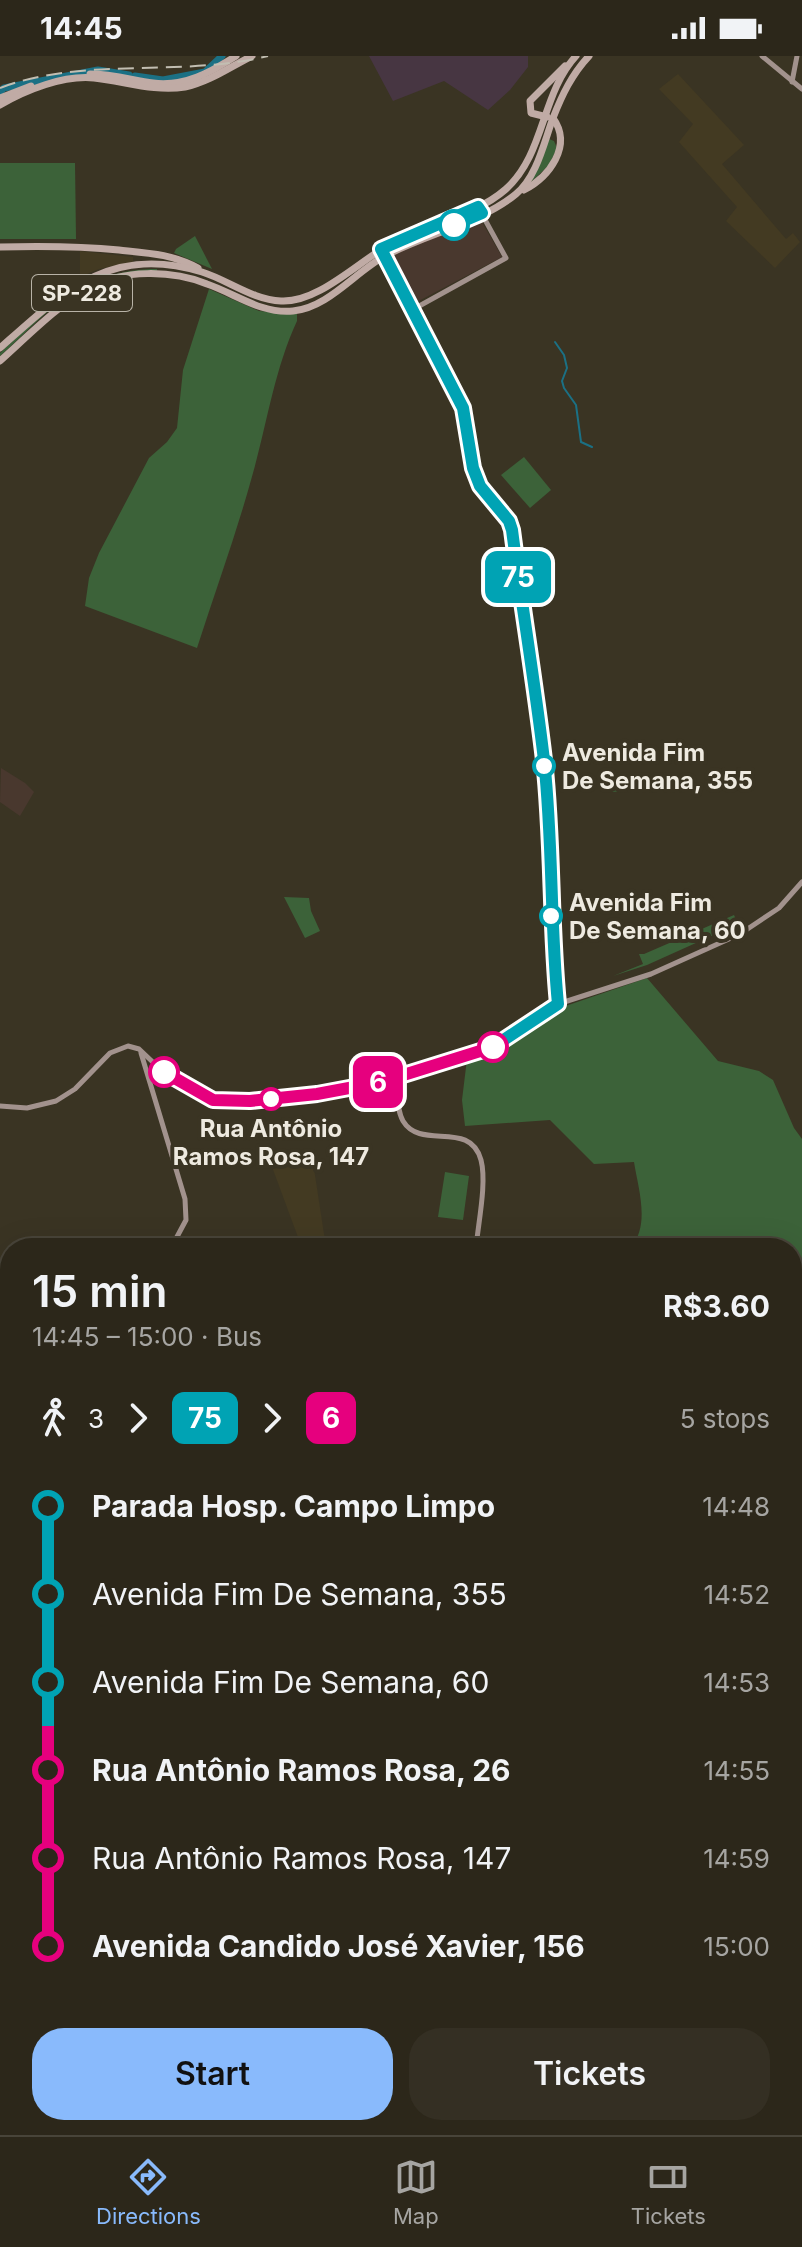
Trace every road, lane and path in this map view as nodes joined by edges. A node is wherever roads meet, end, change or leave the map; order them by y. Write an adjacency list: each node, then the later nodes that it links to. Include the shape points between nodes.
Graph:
1 (236, 56): 9 (main road, via 184,81 151,83 82,74)
2 (252, 56): 10 (main road, via 186,86 152,88 82,78 32,89)
3 (589, 56): 11 (main road, SP-228)
4 (762, 56): 7 (street)
5 (797, 56): 7 (street)
6 (573, 58): 11 (main road, SP-228, via 554,91); 11 (main road, via 530,101 531,113)
7 (793, 79): 8 (street)
8 (802, 89)
9 (0, 98)
10 (0, 105)
11 (549, 118): 12 (main road, SP-228); 13 (main road, via 559,129)
12 (543, 134): 13 (main road); 14 (main road, SP-228, via 533,170); 15 (main road, SP-228, via 515,180)
13 (561, 142): 14 (main road, via 547,172)
14 (518, 192): 15 (main road, SP-228)
15 (480, 210): 18 (main road, SP-228); 22 (street, via 506,258)
16 (0, 247): 17 (main road)
17 (140, 252): 19 (main road); 20 (main road, via 170,255)
18 (382, 253): 20 (main road, SP-228, via 317,292 285,302); 21 (main road, SP-228, via 320,301 292,311 266,309); 22 (street)
19 (172, 267): 20 (main road, SP-228); 21 (main road); 23 (main road, SP-228, via 126,266 84,280)
20 (207, 273)
21 (178, 276): 24 (main road, SP-228, via 130,276 92,286)
22 (412, 310): 25 (street, via 462,405)
23 (0, 348)
24 (0, 361)
25 (467, 431): 26 (street); 28 (street, via 480,486 512,530 544,759)
26 (476, 432)
27 (802, 879): 28 (street, via 748,930 651,974)
28 (558, 1004): 30 (street, via 491,1048)
29 (139, 1049): 30 (street, via 173,1077 222,1102 317,1094); 31 (street, via 128,1046 110,1053 56,1101 27,1108); 32 (street, via 185,1199 186,1220)
30 (396, 1078): 33 (street, via 407,1126 425,1134 459,1136 478,1152 482,1167)
31 (0, 1106)
32 (176, 1238)
33 (477, 1238)

